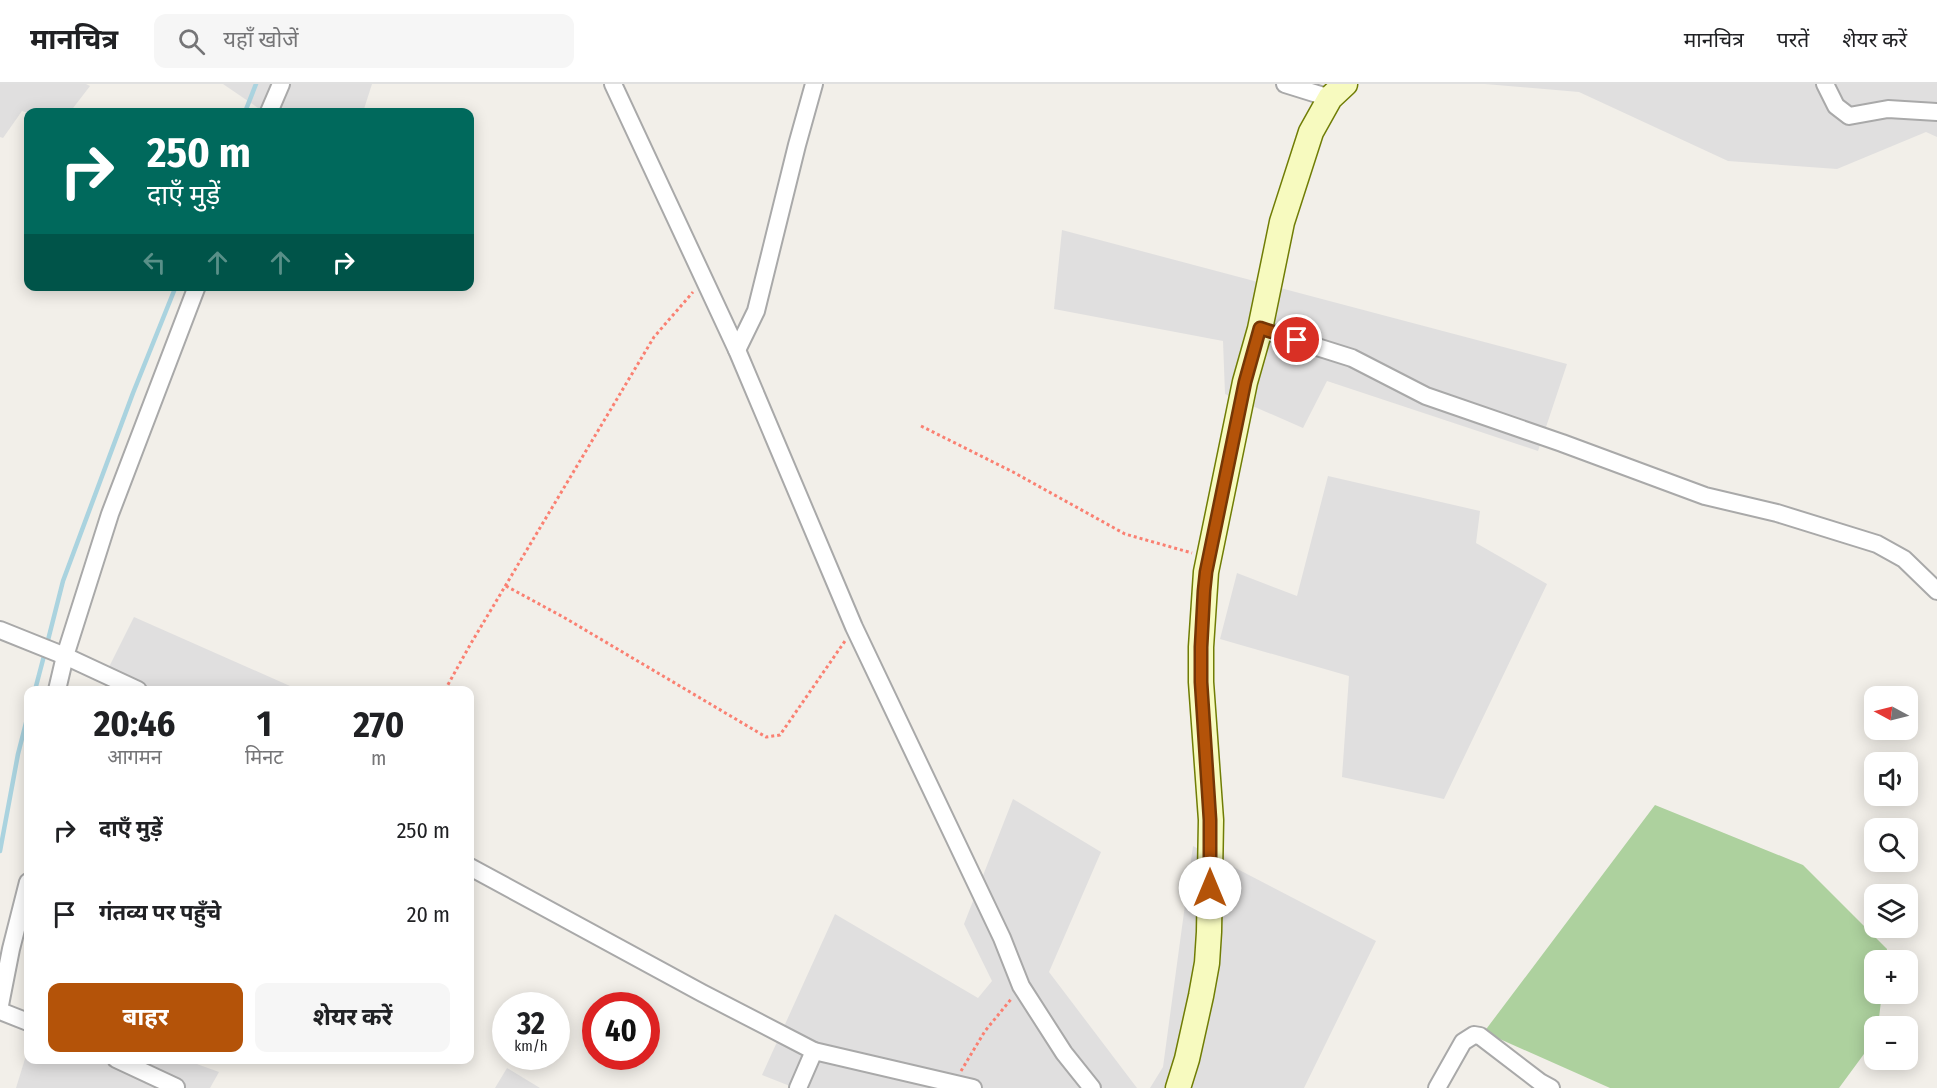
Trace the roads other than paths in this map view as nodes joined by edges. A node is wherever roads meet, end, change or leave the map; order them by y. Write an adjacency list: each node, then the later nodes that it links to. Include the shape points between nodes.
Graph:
1 (280, 84): 7 (street)
2 (613, 84): 11 (street)
3 (814, 84): 11 (street, via 756,311)
4 (1285, 84): 6 (street)
5 (1825, 84): 8 (street, via 1836,106 1849,116 1888,109)
6 (1338, 91): 10 (street, via 1311,132 1282,222)
7 (271, 108)
8 (1937, 112)
9 (195, 291): 14 (street, via 110,514)
10 (1260, 328): 12 (street, via 1352,358 1426,396 1704,496 1778,513 1877,544 1904,559); 28 (street, via 1206,572 1201,682 1210,820 1209,933 1201,996)
11 (737, 350): 27 (street, via 854,627 1002,938 1021,986)
12 (1937, 591)
13 (0, 630): 14 (street)
14 (51, 651): 15 (street); 16 (street)
15 (56, 686)
16 (129, 686)
17 (474, 869): 22 (street)
18 (24, 898): 19 (street)
19 (0, 1005)
20 (0, 1011): 21 (street)
21 (24, 1020)
22 (814, 1051): 25 (street); 26 (street)
23 (127, 1064): 24 (street)
24 (176, 1087)
25 (798, 1088)
26 (973, 1088)
27 (1092, 1088)
28 (1178, 1088)
29 (1437, 1088): 30 (street, via 1463,1042 1474,1035)
30 (1551, 1088)

